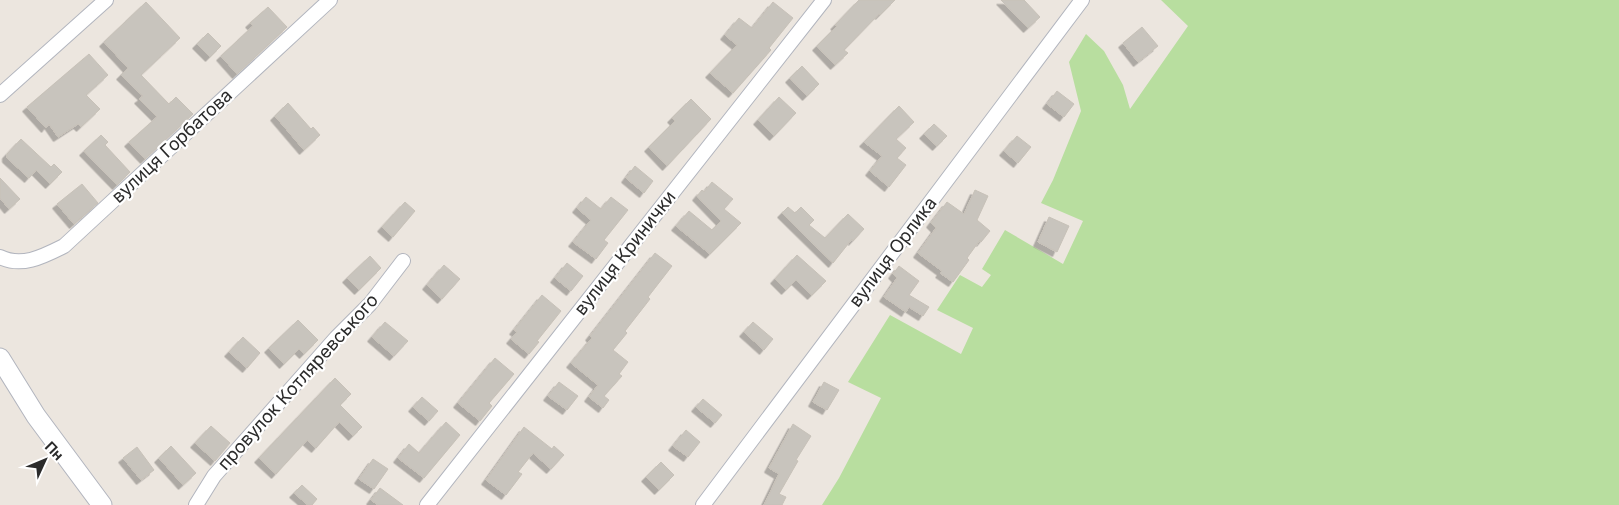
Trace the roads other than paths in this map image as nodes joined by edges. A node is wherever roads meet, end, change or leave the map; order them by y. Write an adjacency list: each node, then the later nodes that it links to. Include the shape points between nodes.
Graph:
1 (106, 0): 5 (street)
2 (330, 0): 6 (street, вулиця Горбатова, via 64,246 37,260 9,261)
3 (824, 0): 11 (street, вулиця Кринички)
4 (1082, 0): 12 (street, вулиця Орлика)
5 (0, 95)
6 (0, 257)
7 (403, 261): 10 (street, провулок Котляревського, via 370,304 214,476)
8 (0, 358): 9 (main road, via 36,416)
9 (102, 505)
10 (196, 505)
11 (427, 505)
12 (704, 505)

